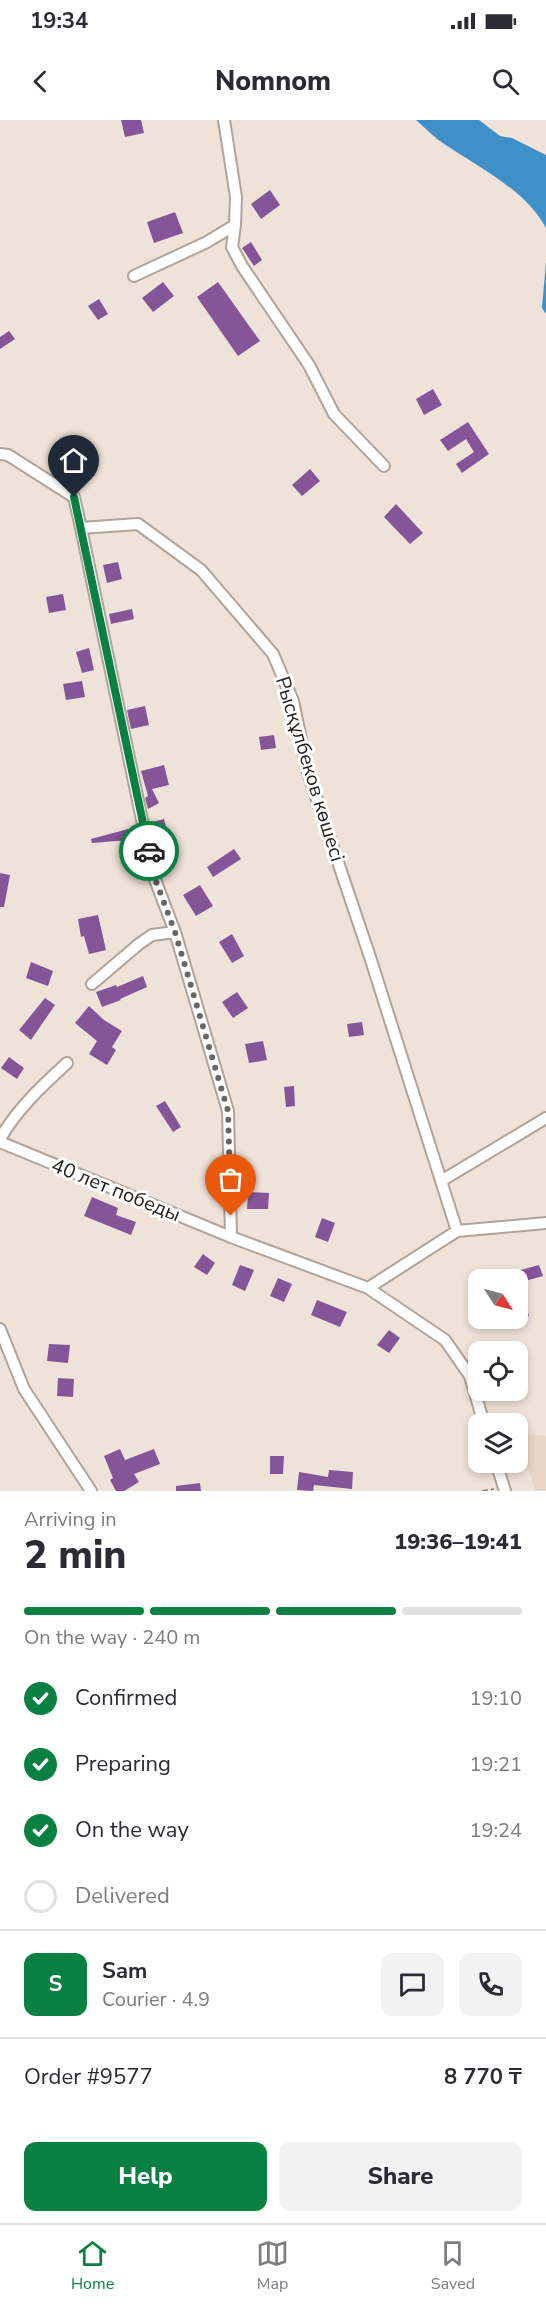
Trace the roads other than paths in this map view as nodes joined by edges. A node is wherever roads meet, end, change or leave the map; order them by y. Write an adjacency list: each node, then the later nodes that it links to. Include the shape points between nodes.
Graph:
1 (224, 120): 2 (street, via 236,197)
2 (235, 225): 3 (street); 5 (street, via 232,247 242,266 309,365 334,414)
3 (134, 276)
4 (0, 454): 6 (street, via 8,455 74,497)
5 (384, 466)
6 (81, 528): 7 (street, via 154,876); 12 (street, Рысқұлбеков көшесі, via 138,524 201,570 273,654 293,701 308,774)
7 (175, 932): 8 (street, via 152,935); 15 (street, via 228,1111)
8 (92, 984)
9 (67, 1063): 11 (street, via 10,1121)
10 (546, 1118): 12 (street)
11 (0, 1140): 15 (street, 40 лет победы)
12 (441, 1181): 14 (street, Рысқұлбеков көшесі)
13 (546, 1223): 14 (street)
14 (457, 1231): 16 (street)
15 (231, 1237): 16 (street, 40 лет победы)
16 (368, 1288): 19 (street, 40 лет победы, via 445,1340 470,1376)
17 (0, 1329): 18 (street)
18 (4, 1348): 21 (street, via 24,1389)
19 (482, 1413)
20 (499, 1473): 22 (street)
21 (91, 1491)
22 (505, 1491)

